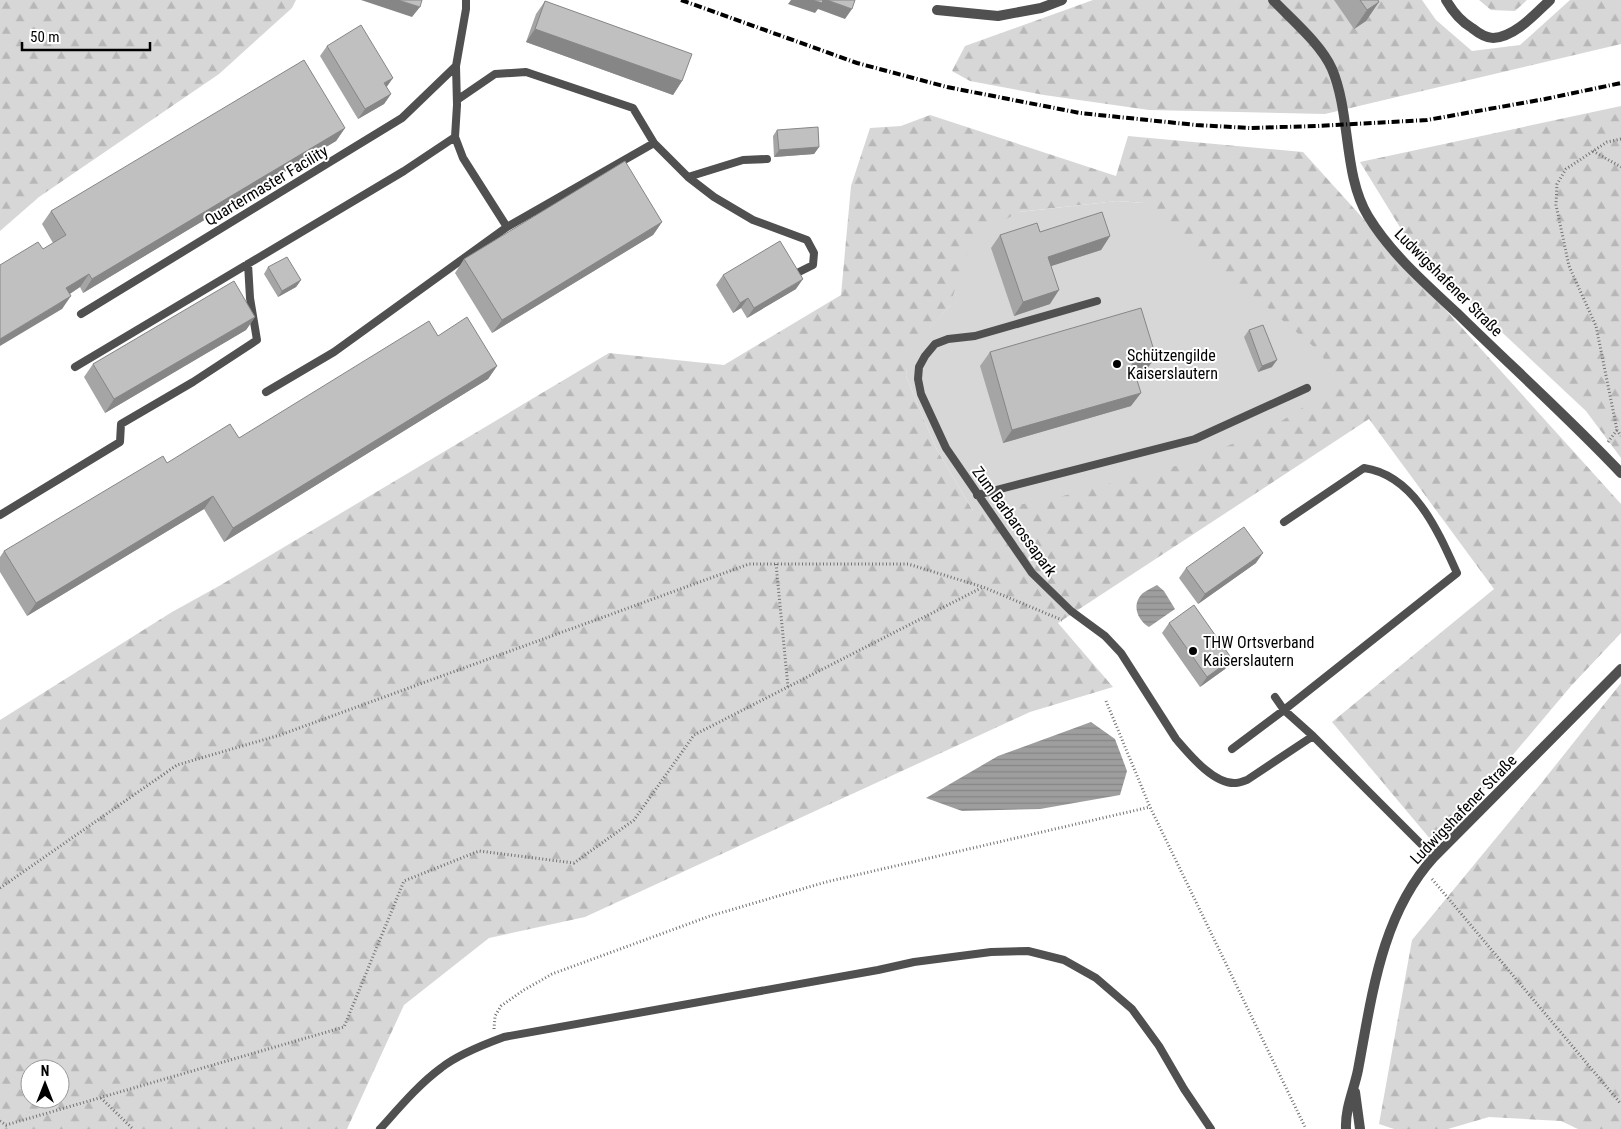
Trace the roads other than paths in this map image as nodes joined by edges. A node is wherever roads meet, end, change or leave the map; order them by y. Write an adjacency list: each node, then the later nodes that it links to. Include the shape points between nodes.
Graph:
1 (466, 0): 7 (lane)
2 (1062, 0): 6 (street, via 1041,8 998,16)
3 (1273, 0): 21 (street, Ludwigshafener Straße, via 1319,48 1331,68 1338,88 1359,197 1378,231 1439,296)
4 (1446, 0): 5 (street, via 1462,22 1491,38 1514,31)
5 (1550, 0)
6 (937, 10)
7 (456, 66): 8 (lane); 17 (lane, Quartermaster Facility, via 402,118)
8 (456, 100): 9 (lane); 10 (lane, via 495,74 526,72 633,108)
9 (455, 137): 13 (lane, via 463,158); 14 (lane)
10 (654, 143): 12 (lane); 13 (lane)
11 (767, 159): 12 (lane, via 743,160)
12 (688, 178): 15 (lane, via 753,220 807,240 814,253 813,265)
13 (508, 227): 20 (lane, via 334,352)
14 (248, 264): 18 (lane); 23 (lane, via 257,340 194,382 121,424 120,442)
15 (794, 275)
16 (1096, 301): 22 (lane, Zum Barbarossapark, via 975,336 948,339 935,344 925,356 919,367 921,394 946,448)
17 (81, 314)
18 (75, 367)
19 (1307, 388): 22 (lane, via 1195,439)
20 (266, 392)
21 (1621, 473)
22 (977, 495): 28 (lane, Zum Barbarossapark, via 1032,572 1071,612 1105,636 1121,654 1176,739 1216,778 1236,784 1247,780)
23 (0, 515)
24 (1284, 522): 27 (lane, via 1364,468 1377,470 1391,476 1418,502 1444,543 1457,572)
25 (1621, 669): 30 (street, Ludwigshafener Straße)
26 (1275, 698): 27 (lane)
27 (1284, 710): 28 (lane); 29 (lane)
28 (1313, 736): 30 (lane)
29 (1232, 749)
30 (1434, 857): 31 (street, Ludwigshafener Straße, via 1423,869 1396,916 1377,972)
31 (1355, 1086): 34 (street, Ludwigshafener Straße, via 1346,1114); 35 (street, Ludwigshafener Straße)
32 (380, 1129): 33 (lane, via 441,1067 493,1041 914,962 991,952 1028,951 1064,960 1096,978 1132,1009)
33 (1211, 1129)
34 (1346, 1129)
35 (1360, 1129)

